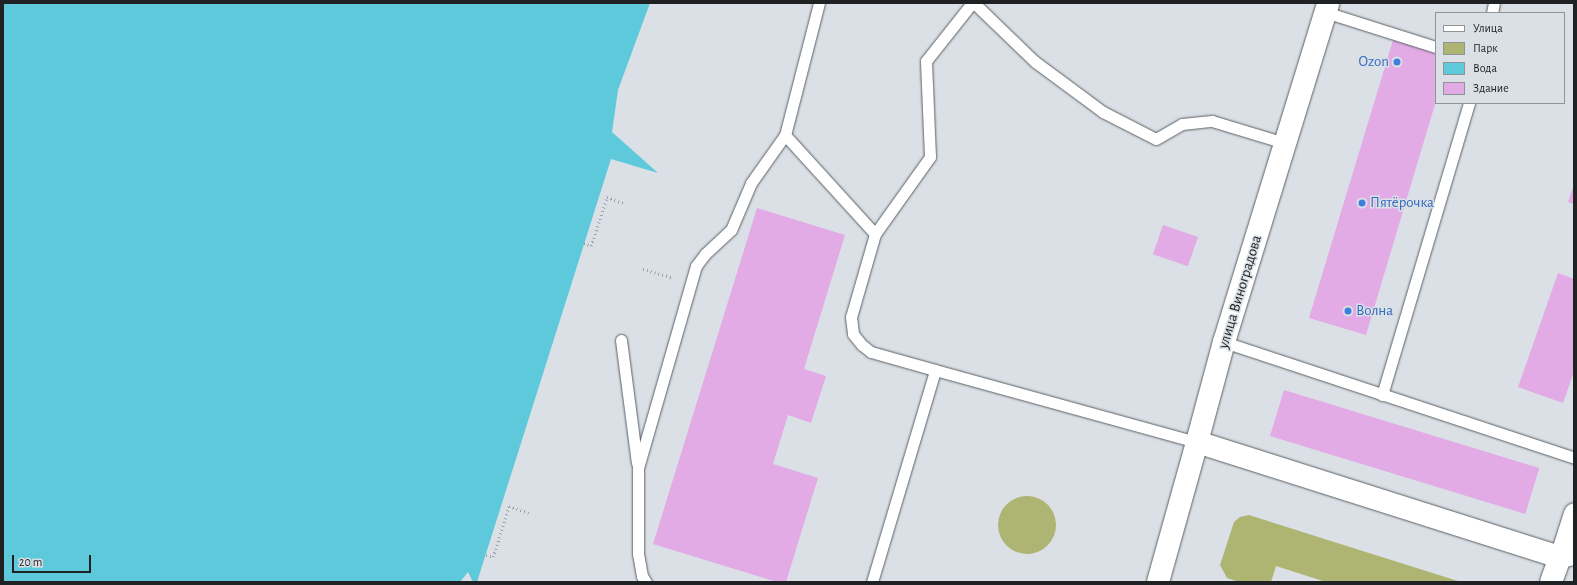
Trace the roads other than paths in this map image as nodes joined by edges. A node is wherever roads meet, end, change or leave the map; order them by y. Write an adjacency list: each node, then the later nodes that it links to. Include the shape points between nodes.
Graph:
1 (819, 3): 6 (lane)
2 (973, 3): 7 (lane, via 1034,61 1103,112 1156,139 1182,124 1212,121); 8 (lane, via 926,61 930,157)
3 (1326, 8): 4 (lane); 7 (street, улица Виноградова)
4 (1435, 47)
5 (1469, 104): 12 (lane)
6 (785, 135): 8 (lane); 15 (lane, via 751,183 731,230 696,266)
7 (1285, 143): 10 (street, улица Виноградова)
8 (875, 234): 11 (lane, via 851,317 854,334 871,352)
9 (621, 340): 15 (lane)
10 (1224, 342): 12 (lane); 13 (street, улица Виноградова)
11 (935, 370): 13 (lane); 19 (lane)
12 (1382, 395): 14 (lane)
13 (1197, 442): 17 (street); 20 (street, улица Виноградова)
14 (1574, 458)
15 (638, 468): 18 (lane, via 638,554 642,576)
16 (1574, 514): 17 (street)
17 (1567, 555): 21 (street)
18 (646, 582)
19 (872, 582)
20 (1158, 582)
21 (1551, 582)

